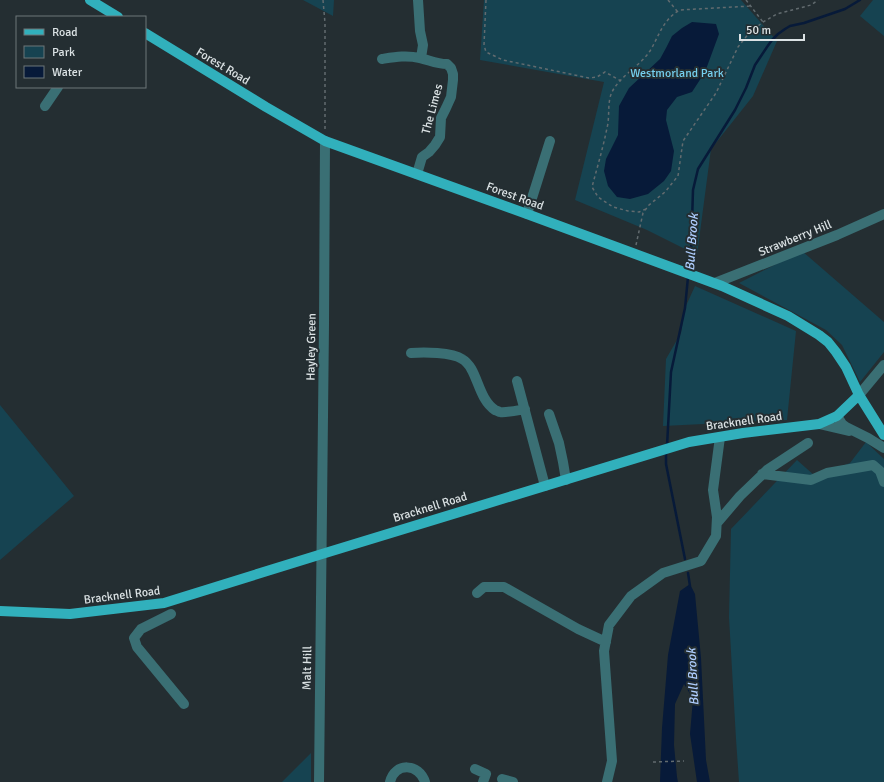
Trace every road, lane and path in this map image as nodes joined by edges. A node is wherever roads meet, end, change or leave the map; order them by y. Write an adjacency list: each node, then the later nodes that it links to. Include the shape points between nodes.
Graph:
1 (90, 0): 10 (main road)
2 (323, 0): 18 (path)
3 (418, 0): 13 (street, via 423,45)
4 (486, 0): 15 (path, via 486,52 503,60 589,78 605,72)
5 (668, 0): 9 (path)
6 (746, 0): 8 (path)
7 (818, 0): 11 (path, via 811,5 777,14)
8 (752, 6): 9 (path); 11 (path)
9 (677, 11): 15 (path, via 670,15 642,61)
10 (107, 14)
11 (763, 22): 21 (path, via 748,33 738,47 716,93 683,141 678,176)
12 (146, 34): 18 (main road, Forest Road)
13 (421, 58): 14 (street, The Limes, via 401,56); 20 (street, The Limes, via 447,64 451,68 453,80 442,118 440,137 422,157)
14 (382, 59)
15 (621, 80): 21 (path, via 612,92 608,127 592,188 598,197 613,207 639,212)
16 (57, 88): 17 (street)
17 (45, 106)
18 (325, 141): 20 (main road, Forest Road); 44 (street, Hayley Green)
19 (550, 141): 22 (street)
20 (417, 174): 22 (main road, Forest Road)
21 (646, 209): 24 (path)
22 (527, 214): 24 (main road, Forest Road)
23 (884, 214): 25 (street, Strawberry Hill)
24 (634, 253): 25 (main road, Forest Road)
25 (715, 283): 29 (main road, Forest Road, via 788,316 820,335 846,367)
26 (411, 352): 30 (street, via 448,354 464,359 491,407 500,412)
27 (884, 365): 29 (street)
28 (517, 381): 30 (street)
29 (859, 395): 32 (main road, Bracknell Road); 35 (main road, Forest Road)
30 (525, 409): 42 (street)
31 (549, 414): 40 (street, via 559,443)
32 (837, 416): 33 (main road, Bracknell Road); 34 (street, via 842,424)
33 (819, 424): 34 (street); 36 (main road, Bracknell Road)
34 (856, 433): 38 (street)
35 (884, 435)
36 (720, 437): 40 (main road, Bracknell Road, via 689,442); 43 (street, via 713,490)
37 (808, 443): 39 (street)
38 (884, 448)
39 (762, 474): 41 (street, via 811,480 828,473 873,465 880,471); 43 (street)
40 (566, 480): 42 (main road, Bracknell Road)
41 (884, 482)
42 (545, 486): 44 (main road, Bracknell Road)
43 (717, 523): 48 (street, via 716,536 701,561 663,573 631,596 609,625)
44 (322, 554): 46 (main road, Bracknell Road, via 164,604 70,614); 54 (street, Malt Hill)
45 (477, 593): 48 (street, via 484,587 504,587)
46 (0, 611)
47 (171, 614): 49 (street, via 141,629 134,638 137,647)
48 (606, 642): 59 (street, via 604,651 612,761)
49 (184, 704)
50 (684, 761): 51 (path)
51 (652, 762)
52 (475, 770): 57 (street, via 486,774)
53 (502, 779): 58 (street)
54 (319, 782)
55 (390, 782): 56 (street, via 393,774 405,767 414,768)
56 (425, 782)
57 (483, 782)
58 (513, 782)
59 (607, 782)

